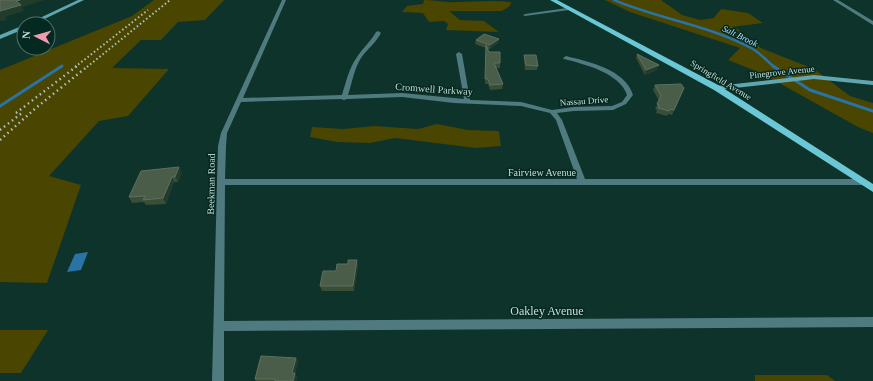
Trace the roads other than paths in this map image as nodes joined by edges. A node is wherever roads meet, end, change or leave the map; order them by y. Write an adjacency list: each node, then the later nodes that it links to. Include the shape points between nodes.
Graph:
1 (82, 0): 7 (street)
2 (284, 0): 17 (street, Beekman Road)
3 (553, 0): 5 (main road, Springfield Avenue)
4 (836, 0): 8 (street)
5 (567, 9): 6 (street); 15 (main road, Springfield Avenue)
6 (525, 15)
7 (47, 16)
8 (873, 24)
9 (16, 30): 11 (street)
10 (378, 33): 16 (street, via 358,60)
11 (0, 36)
12 (459, 54): 18 (street)
13 (566, 58): 19 (street, Nassau Drive, via 584,62 618,78 628,87 630,95 624,103 613,108)
14 (873, 83): 15 (street, Pinegrove Avenue, via 814,77)
15 (716, 88): 22 (main road, Springfield Avenue)
16 (344, 98): 17 (street, Cromwell Parkway); 18 (street, Cromwell Parkway, via 402,95)
17 (238, 100): 20 (street, Beekman Road, via 224,133)
18 (467, 102): 19 (street, Cromwell Parkway, via 521,104)
19 (552, 112): 21 (street, via 564,131)
20 (221, 182): 21 (street, Fairview Avenue); 25 (street, Beekman Road)
21 (582, 182): 22 (street, Fairview Avenue)
22 (863, 182): 23 (main road, Springfield Avenue)
23 (873, 189)
24 (873, 322): 25 (street, Oakley Avenue)
25 (220, 326): 26 (street, Beekman Road)
26 (218, 381)

